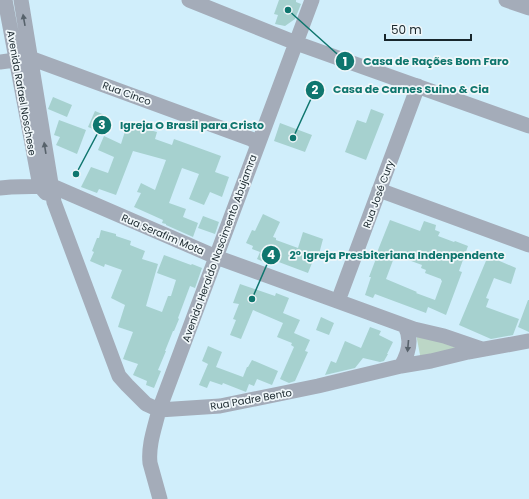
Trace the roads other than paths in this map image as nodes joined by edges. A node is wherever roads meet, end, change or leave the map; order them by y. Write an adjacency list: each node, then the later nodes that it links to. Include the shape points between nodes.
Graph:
1 (5, 0): 8 (street, Avenida Rafael Noschese)
2 (21, 0): 8 (street, Avenida Rafael Noschese, one-way to 2)
3 (189, 0): 7 (street)
4 (312, 0): 7 (street, Avenida Heraldo Nascimento Abujamra)
5 (506, 0): 6 (street)
6 (529, 8)
7 (296, 43): 10 (street); 12 (street, Avenida Heraldo Nascimento Abujamra)
8 (23, 59): 9 (street); 12 (street, Rua Cinco, via 251,139); 13 (street, Avenida Rafael Noschese)
9 (0, 62)
10 (418, 86): 11 (street); 15 (street, Rua José Cury)
11 (529, 126)
12 (258, 144): 17 (street, Avenida Heraldo Nascimento Abujamra)
13 (46, 186): 14 (street, Rua Serafim Mota); 17 (street, Rua Serafim Mota); 23 (street, via 119,376 146,404)
14 (0, 188)
15 (379, 190): 16 (street); 18 (street, Rua José Cury)
16 (529, 244)
17 (216, 257): 18 (street, Rua Serafim Mota); 23 (street, Avenida Heraldo Nascimento Abujamra)
18 (338, 301): 19 (street, Rua Serafim Mota)
19 (405, 326): 21 (street, Rua Serafim Mota); 22 (street, one-way to 22, via 409,335 409,346)
20 (529, 341): 21 (street, Rua Padre Bento)
21 (483, 350): 22 (street, Rua Padre Bento)
22 (401, 366): 23 (street, Rua Padre Bento, via 220,406)
23 (159, 410): 24 (street, Avenida Heraldo Nascimento Abujamra, via 150,448 150,463)
24 (160, 499)

